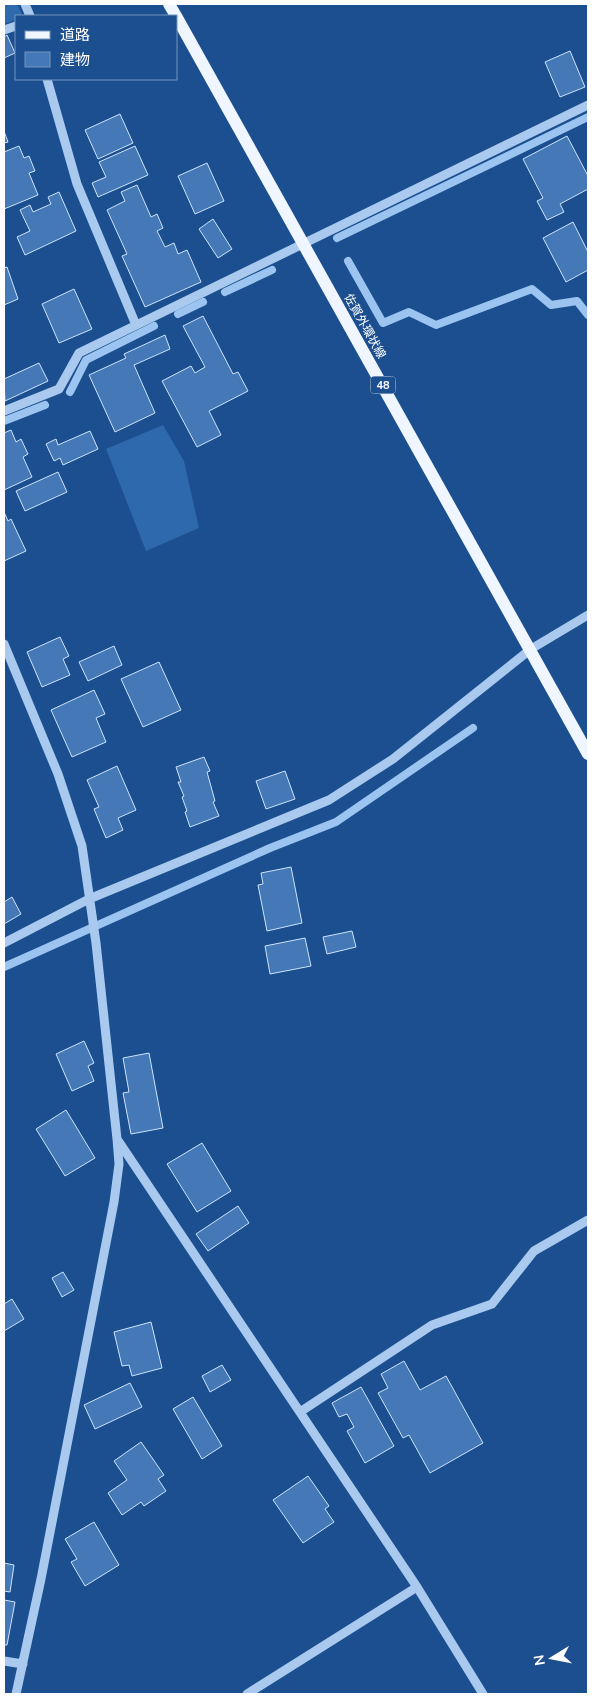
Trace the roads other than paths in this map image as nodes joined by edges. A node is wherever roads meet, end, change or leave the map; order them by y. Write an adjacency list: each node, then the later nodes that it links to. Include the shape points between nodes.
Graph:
1 (169, 4): 2 (main road, 佐賀外環状線 / 48)
2 (175, 15)
3 (178, 20): 6 (main road, 佐賀外環状線 / 48)
4 (47, 80): 7 (street, via 77,184)
5 (588, 106): 6 (street)
6 (304, 244): 7 (street); 11 (main road, 佐賀外環状線 / 48)
7 (136, 325): 8 (street, via 79,353 59,389)
8 (4, 412)
9 (588, 615): 11 (street)
10 (4, 644): 13 (street, via 58,774 82,846)
11 (531, 649): 12 (main road, 佐賀外環状線 / 48); 13 (street, via 393,759 329,800)
12 (588, 754)
13 (89, 898): 14 (street); 15 (street)
14 (4, 943)
15 (117, 1139): 17 (street); 20 (street, via 119,1164 114,1202)
16 (588, 1220): 17 (street, via 534,1251 492,1304 432,1325)
17 (300, 1412): 18 (street)
18 (417, 1587): 22 (street); 23 (street)
19 (4, 1661): 20 (street)
20 (23, 1664): 21 (street)
21 (16, 1694)
22 (247, 1694)
23 (483, 1694)

